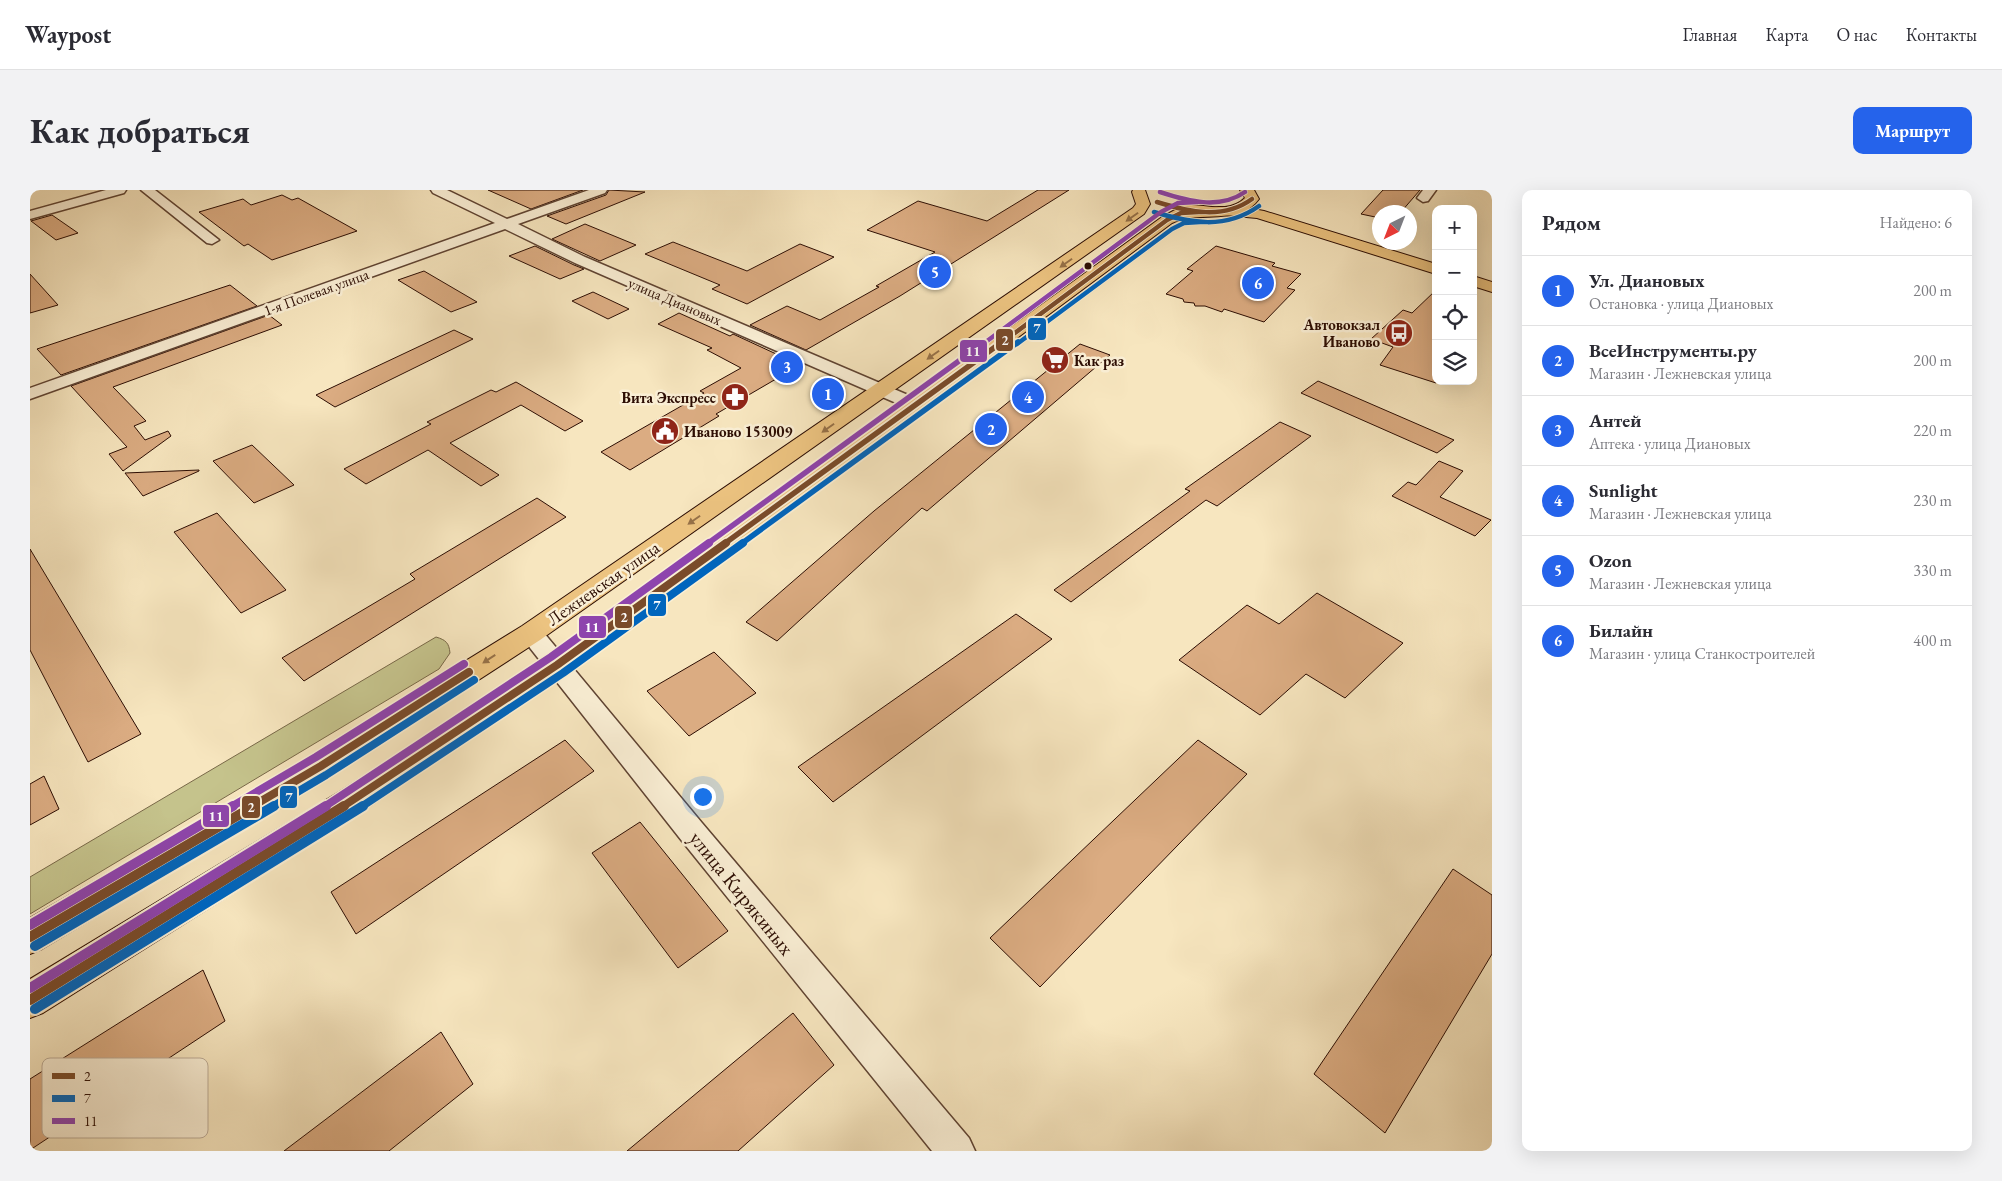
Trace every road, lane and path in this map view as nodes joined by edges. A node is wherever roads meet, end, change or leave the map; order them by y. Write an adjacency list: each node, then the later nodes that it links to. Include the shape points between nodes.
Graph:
1 (120, 190): 9 (street)
2 (147, 190): 11 (street)
3 (437, 190): 10 (street, улица Диановых)
4 (601, 190): 10 (street, 1-я Полевая улица)
5 (1138, 191): 8 (main road, via 1163,204); 18 (main road, Лежневская улица, one-way to 18, via 1143,204 1139,212)
6 (1250, 194): 7 (main road, via 1244,206); 12 (main road, via 1256,204 1265,209)
7 (1219, 211): 8 (main road); 13 (main road, via 1259,214)
8 (1199, 212): 20 (main road, via 1181,213 1166,220)
9 (30, 215)
10 (507, 224): 18 (street, улица Диановых, via 580,260); 19 (street, 1-я Полевая улица)
11 (212, 240)
12 (1432, 261)
13 (1432, 268)
14 (1477, 274): 15 (main road)
15 (1492, 279)
16 (1477, 282): 17 (main road)
17 (1492, 286)
18 (882, 390): 20 (street, улица Диановых); 21 (main road, Лежневская улица, one-way to 21)
19 (30, 394)
20 (916, 405): 22 (main road)
21 (530, 633): 22 (street, улица Кирякиных); 23 (main road, Лежневская улица, one-way to 23, via 321,766)
22 (557, 665): 24 (main road, via 350,802); 25 (street, улица Кирякиных)
23 (30, 937)
24 (30, 1000)
25 (956, 1151)

